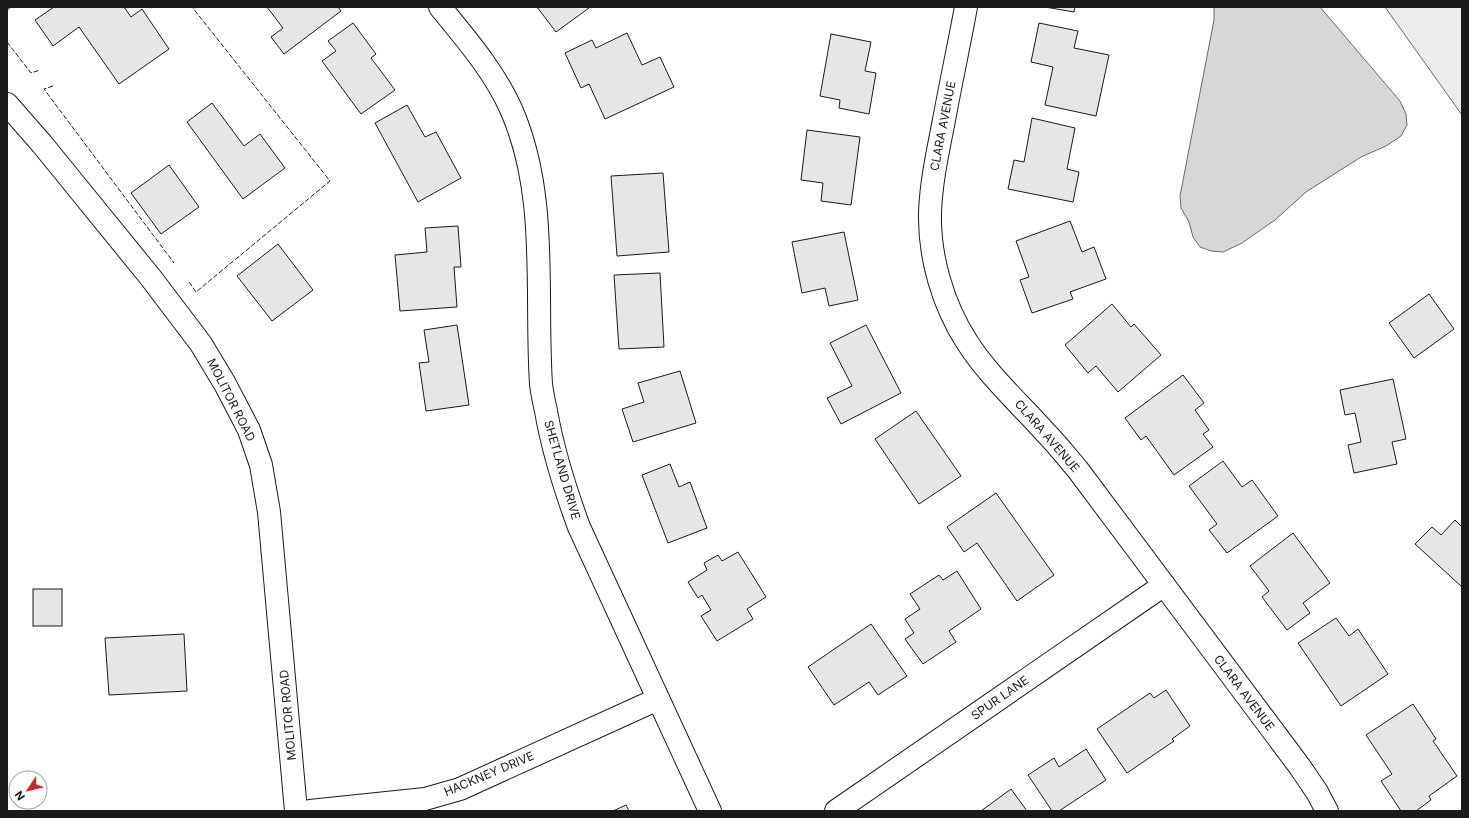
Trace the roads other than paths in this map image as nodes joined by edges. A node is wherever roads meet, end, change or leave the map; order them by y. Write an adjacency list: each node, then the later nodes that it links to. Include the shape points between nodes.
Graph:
1 (440, 7): 5 (street, SHETLAND DRIVE, via 495,78 511,109 522,140 536,206 541,386 551,439 579,527)
2 (966, 7): 4 (street, CLARA AVENUE, via 933,181 930,213 930,236 940,286 952,316 975,353 1078,470)
3 (7, 104): 6 (street, MOLITOR ROAD, via 141,266 201,344 248,430 261,466 269,512)
4 (1164, 586): 9 (street, SPUR LANE); 10 (street, CLARA AVENUE, via 1300,766)
5 (658, 699): 7 (street, HACKNEY DRIVE, via 460,789 425,799); 8 (street, SHETLAND DRIVE)
6 (296, 811)
7 (310, 811)
8 (710, 811)
9 (836, 811)
10 (1327, 811)

